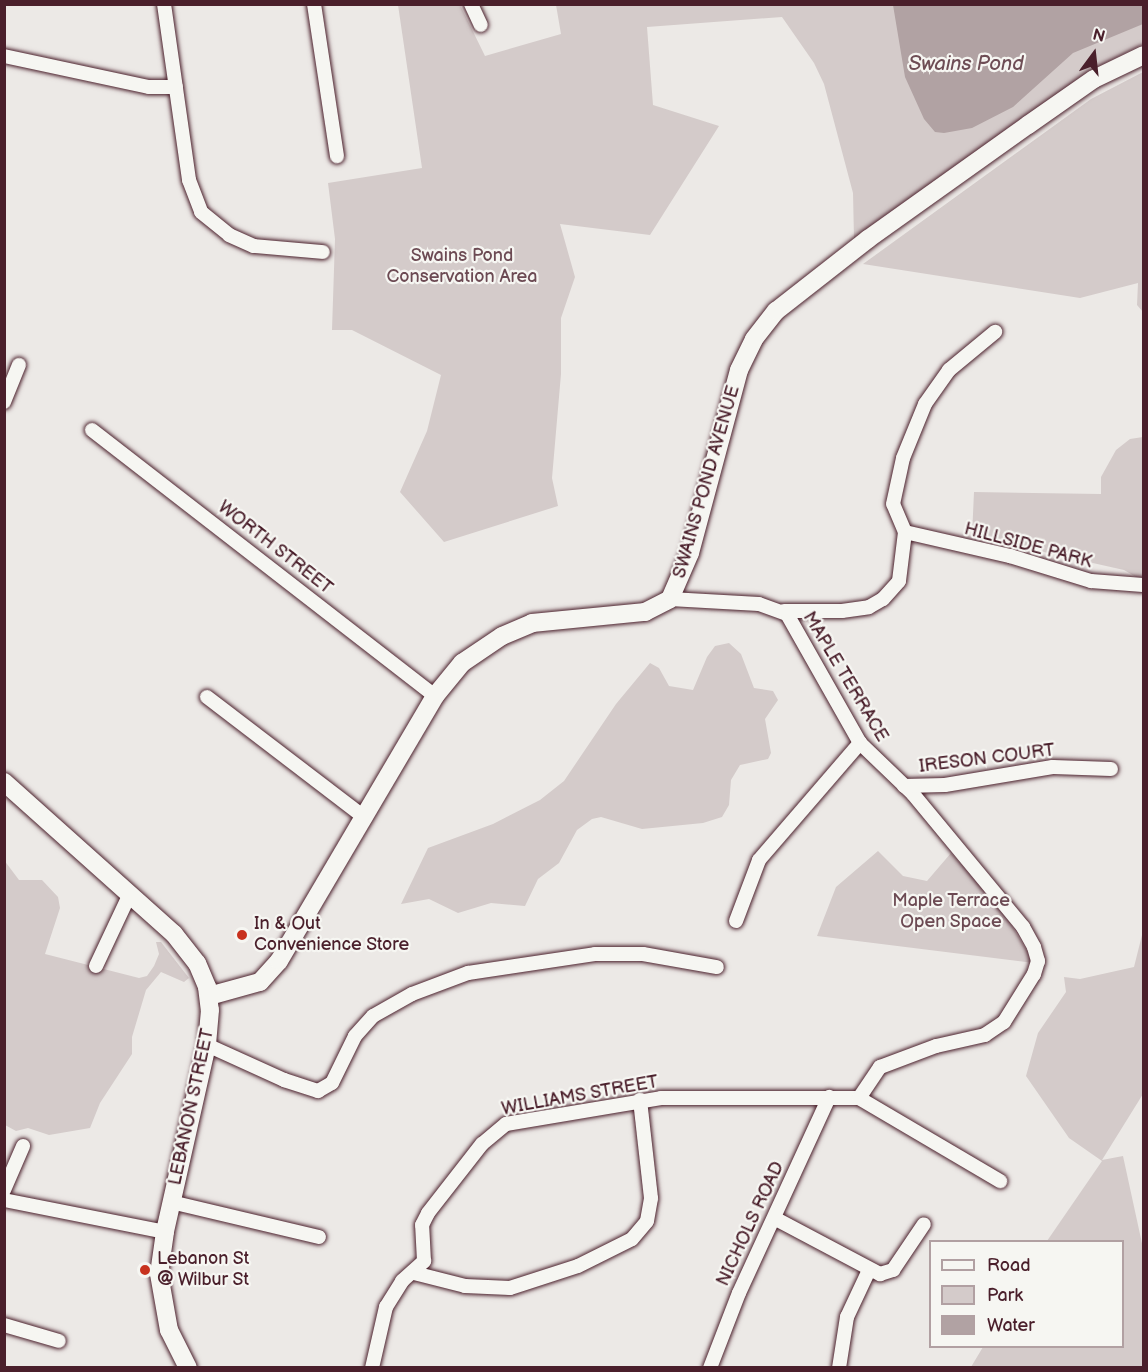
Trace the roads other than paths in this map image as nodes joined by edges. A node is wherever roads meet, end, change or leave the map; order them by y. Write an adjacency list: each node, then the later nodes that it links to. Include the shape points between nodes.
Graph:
1 (164, 4): 7 (street)
2 (314, 4): 8 (street)
3 (471, 4): 4 (street)
4 (481, 25)
5 (1143, 55): 16 (street, SWAINS POND AVENUE, via 1094,79 934,190 799,291 769,319 748,349 736,380 690,554)
6 (4, 56): 7 (street, via 149,87)
7 (176, 87): 9 (street, via 189,180 206,218 254,246)
8 (337, 156)
9 (323, 252)
10 (995, 332): 14 (street, via 956,364 925,404 894,486 893,504)
11 (19, 365): 12 (street)
12 (4, 402)
13 (92, 430): 18 (street, WORTH STREET)
14 (904, 532): 15 (street, HILLSIDE PARK, via 1010,556 1090,581); 17 (street, via 898,581 883,599 869,607 842,611)
15 (1143, 585)
16 (670, 598): 17 (street, MAPLE TERRACE, via 759,604); 18 (street, SWAINS POND AVENUE, via 645,612 565,617 517,628 462,663)
17 (784, 611): 20 (street, MAPLE TERRACE)
18 (435, 696): 24 (street, SWAINS POND AVENUE)
19 (207, 697): 24 (street)
20 (860, 743): 23 (street, MAPLE TERRACE); 26 (street, via 759,860)
21 (1111, 769): 23 (street, IRESON COURT, via 1053,767 945,785)
22 (4, 782): 25 (street, LEBANON STREET)
23 (904, 786): 32 (street, MAPLE TERRACE, via 1023,927 1038,961 1028,987 996,1029 887,1064 868,1079)
24 (365, 818): 29 (street, SWAINS POND AVENUE, via 307,918 268,974 251,986)
25 (129, 896): 27 (street); 29 (street, LEBANON STREET, via 187,948 201,970)
26 (736, 921)
27 (96, 966)
28 (717, 967): 30 (street, via 650,955 606,954 468,974 411,994 373,1016 355,1036 327,1087 318,1090 295,1084)
29 (209, 996): 30 (street, LEBANON STREET)
30 (207, 1045): 38 (street, LEBANON STREET)
31 (829, 1097): 32 (street, WILLIAMS STREET); 33 (street, WILLIAMS STREET); 39 (street, NICHOLS ROAD)
32 (859, 1098): 35 (street, WILLIAMS STREET)
33 (640, 1100): 44 (street, WILLIAMS STREET, via 500,1127 428,1213 422,1225 424,1261); 44 (street, via 651,1198 647,1221 632,1239 578,1266 510,1288 477,1287)
34 (23, 1146): 36 (street)
35 (1000, 1181)
36 (4, 1190)
37 (4, 1200): 41 (street)
38 (171, 1202): 41 (street, LEBANON STREET); 42 (street)
39 (776, 1219): 43 (street); 49 (street, NICHOLS ROAD, via 739,1293)
40 (924, 1224): 43 (street, via 893,1270 880,1275)
41 (165, 1232): 47 (street, LEBANON STREET, via 159,1274 162,1302 169,1330)
42 (319, 1237)
43 (868, 1270): 50 (street, via 847,1317)
44 (414, 1273): 48 (street, WILLIAMS STREET, via 402,1281 386,1307)
45 (4, 1325): 46 (street)
46 (59, 1341)
47 (188, 1368)
48 (372, 1368)
49 (710, 1368)
50 (839, 1368)

